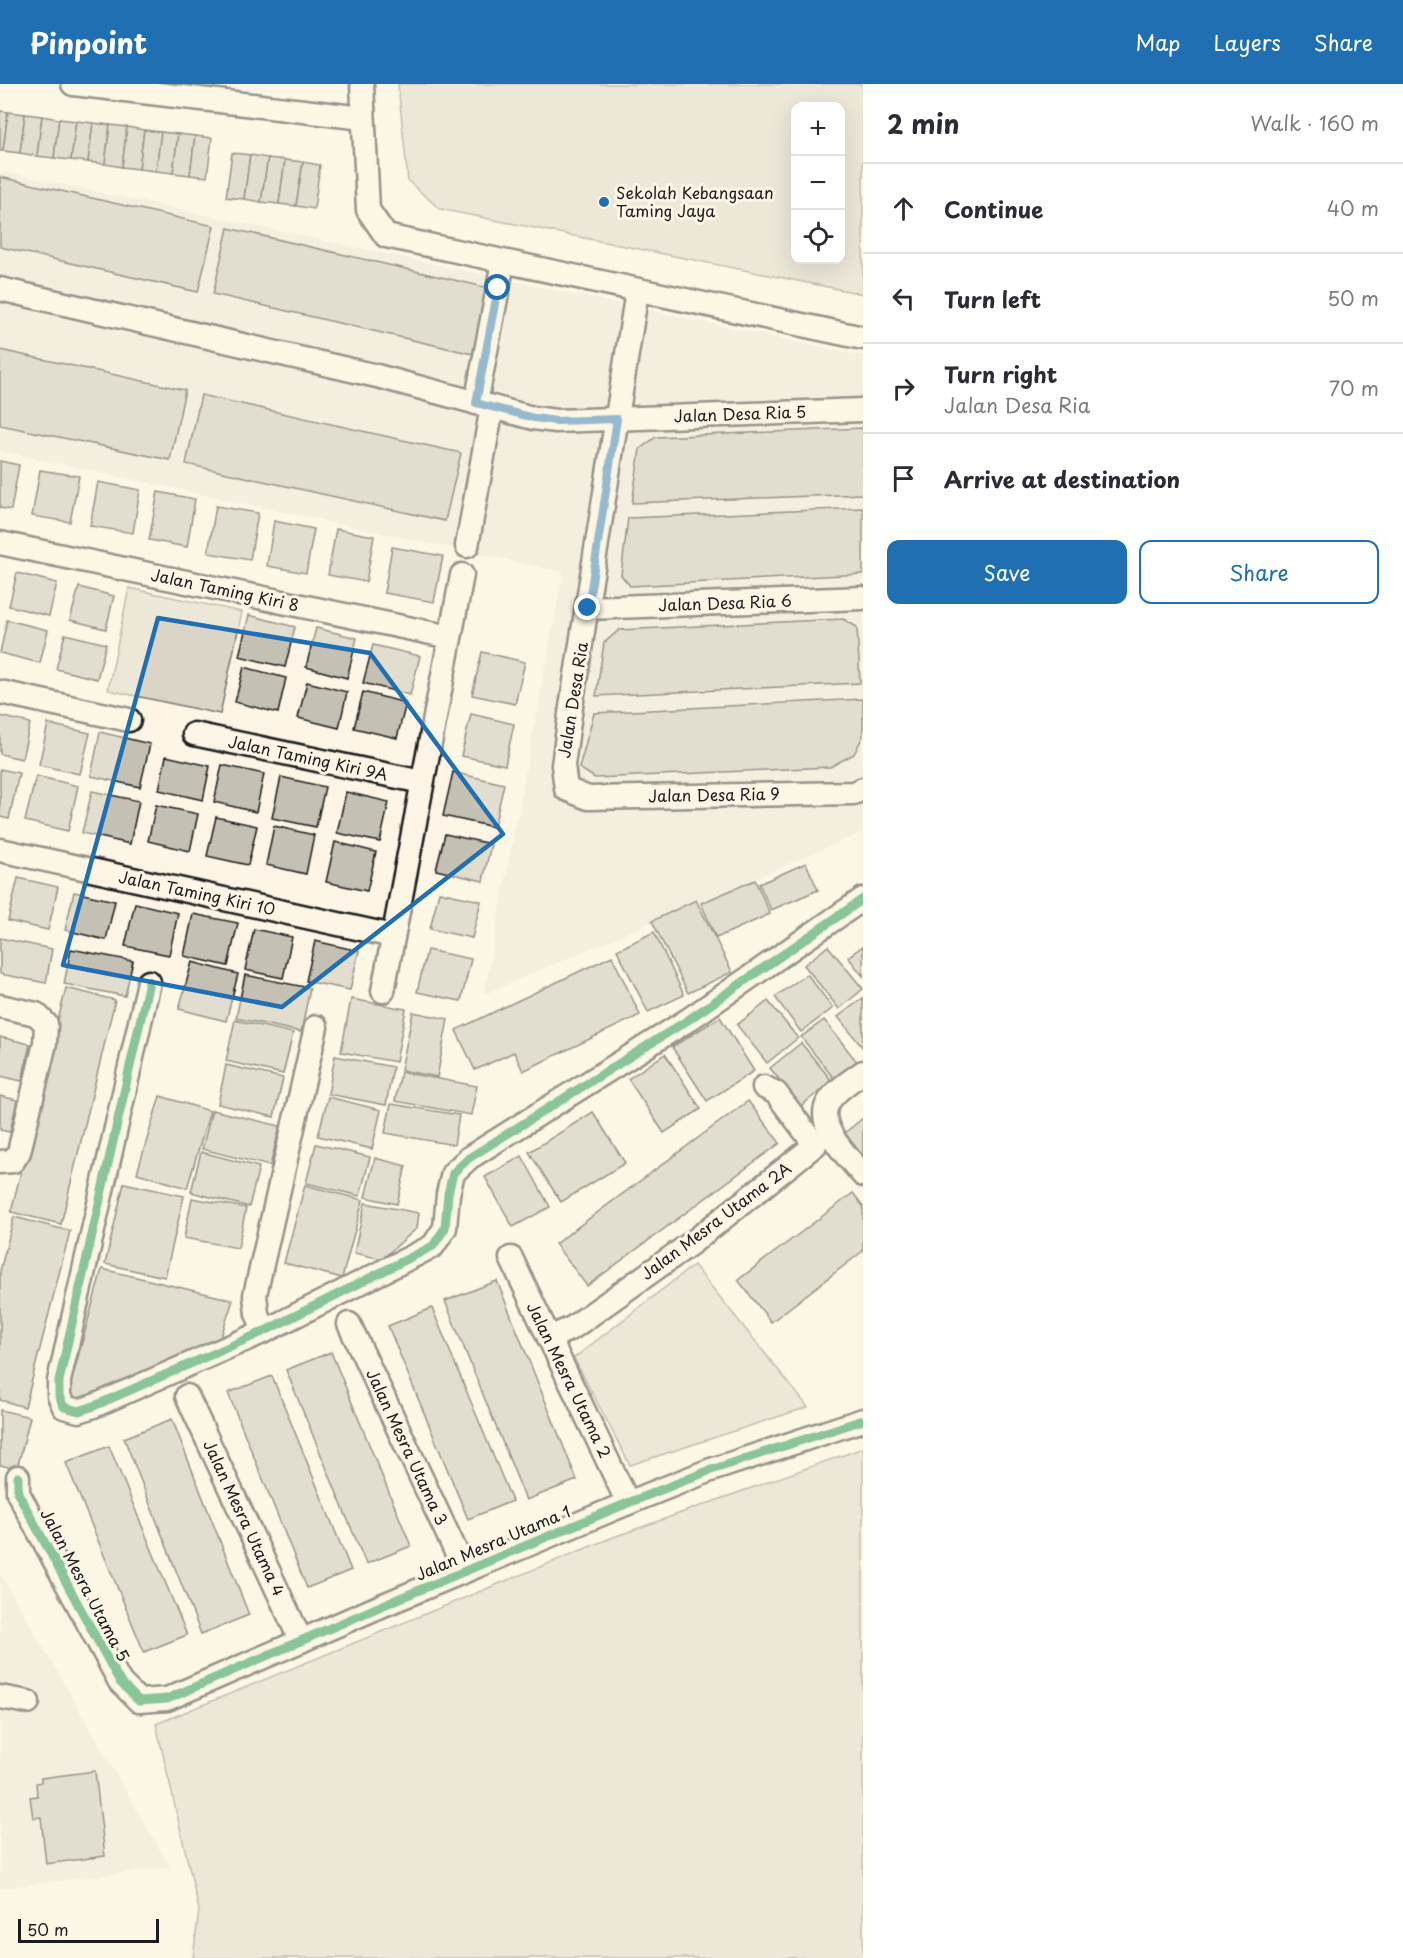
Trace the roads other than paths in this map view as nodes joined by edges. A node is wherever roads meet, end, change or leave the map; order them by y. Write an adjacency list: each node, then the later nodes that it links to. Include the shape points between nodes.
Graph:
1 (73, 84): 3 (street)
2 (362, 84): 3 (street)
3 (363, 118): 4 (street, via 368,210 386,236)
4 (503, 262): 6 (street); 8 (street)
5 (0, 289): 8 (street, Jalan Desa Ria 5, via 377,376)
6 (637, 291): 7 (street); 10 (street, Jalan Desa Ria)
7 (863, 338)
8 (484, 405): 10 (street, Jalan Desa Ria 5, via 556,421); 12 (street)
9 (863, 410): 10 (street, Jalan Desa Ria 5)
10 (617, 419): 15 (street, Jalan Desa Ria)
11 (0, 543): 16 (street, Jalan Taming Kiri 8)
12 (467, 546)
13 (462, 575): 16 (street)
14 (863, 598): 15 (street, Jalan Desa Ria 6)
15 (588, 608): 21 (street, Jalan Desa Ria, via 563,765)
16 (450, 637): 20 (street)
17 (0, 692): 18 (street)
18 (129, 720)
19 (194, 734): 20 (street, Jalan Taming Kiri 9A)
20 (423, 782): 25 (street)
21 (566, 789): 22 (street, Jalan Desa Ria 9, via 588,798 854,793)
22 (863, 789)
23 (0, 850): 25 (street, Jalan Taming Kiri 10)
24 (863, 899): 36 (street, via 688,1020 469,1158 453,1173 444,1228 433,1246)
25 (393, 936): 27 (street)
26 (149, 982): 36 (street, via 59,1396 64,1407 79,1411)
27 (382, 991)
28 (0, 1006): 32 (street, via 36,1014 46,1024 19,1152 13,1161)
29 (316, 1026): 36 (street, via 255,1295 256,1314)
30 (863, 1072): 33 (street, via 835,1094 824,1112 830,1133)
31 (764, 1087): 37 (street, Jalan Mesra Utama 2A, via 776,1094 816,1145 693,1242 572,1328)
32 (0, 1162)
33 (863, 1175)
34 (511, 1258): 37 (street, Jalan Mesra Utama 2)
35 (349, 1324): 42 (street, Jalan Mesra Utama 3)
36 (265, 1331)
37 (549, 1338): 41 (street, Jalan Mesra Utama 2)
38 (187, 1396): 43 (street, Jalan Mesra Utama 4)
39 (863, 1420): 41 (street, Jalan Mesra Utama 1, via 708,1471)
40 (18, 1476): 45 (street, Jalan Mesra Utama 5, via 18,1493 97,1640 120,1682)
41 (628, 1503): 42 (street, Jalan Mesra Utama 1)
42 (465, 1571): 43 (street, Jalan Mesra Utama 1)
43 (300, 1641): 45 (street, Jalan Mesra Utama 1, via 167,1700)
44 (0, 1697): 46 (street)
45 (139, 1701)
46 (28, 1702)

